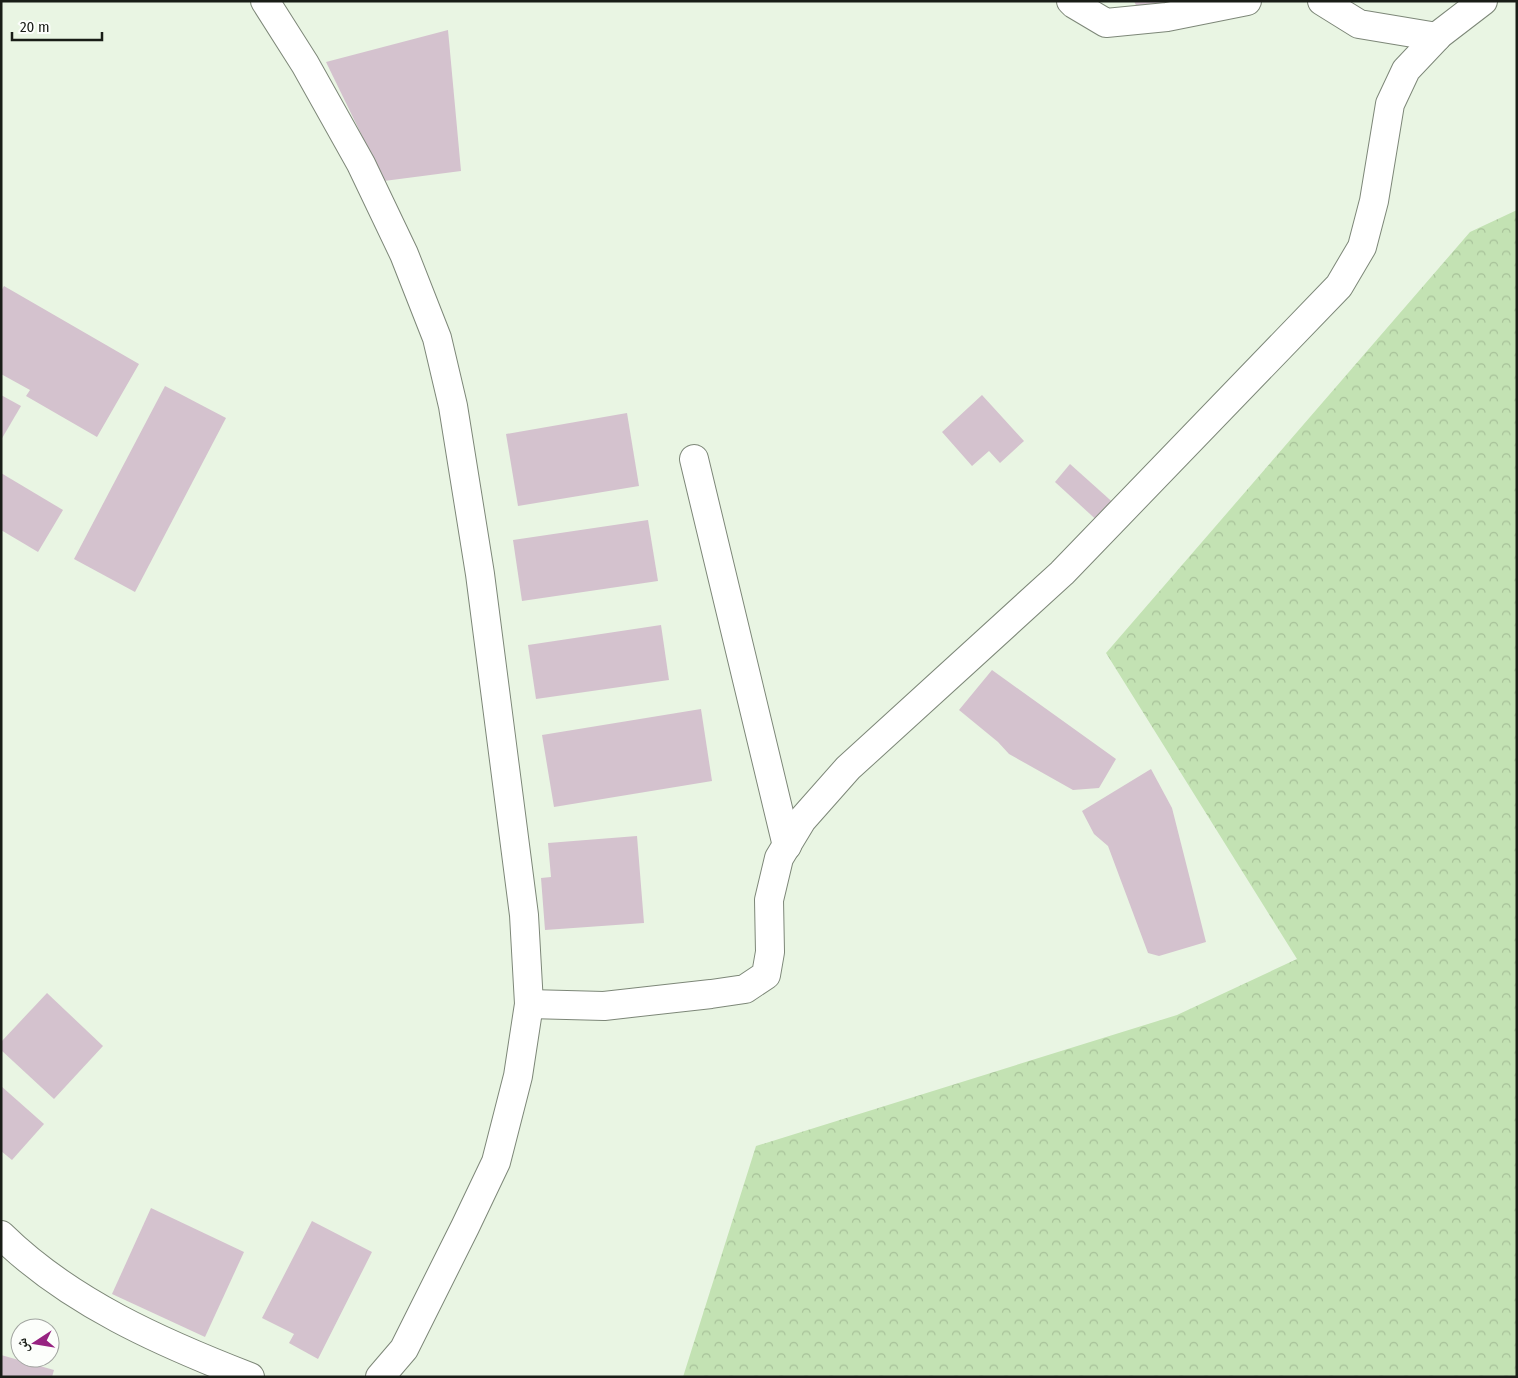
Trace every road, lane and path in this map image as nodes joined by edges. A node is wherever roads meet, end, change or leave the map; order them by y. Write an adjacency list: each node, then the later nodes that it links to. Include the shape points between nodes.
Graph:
1 (265, 1): 9 (street, via 361,164 404,254 437,338 453,406 480,574 524,915)
2 (1072, 1): 3 (street, via 1106,23 1166,17)
3 (1247, 1)
4 (1322, 1): 6 (street, via 1360,24)
5 (1483, 1): 6 (street)
6 (1436, 38): 8 (street, via 1406,70 1390,104 1374,201 1362,247 1339,286 1062,574 848,768 802,820)
7 (694, 459): 8 (street)
8 (787, 846): 9 (street, via 780,858 769,900 770,952 766,975 745,989 604,1006)
9 (529, 1004): 12 (street, via 518,1076 496,1162 404,1348)
10 (1, 1235): 11 (street, via 21,1254 118,1318)
11 (250, 1377)
12 (380, 1377)

